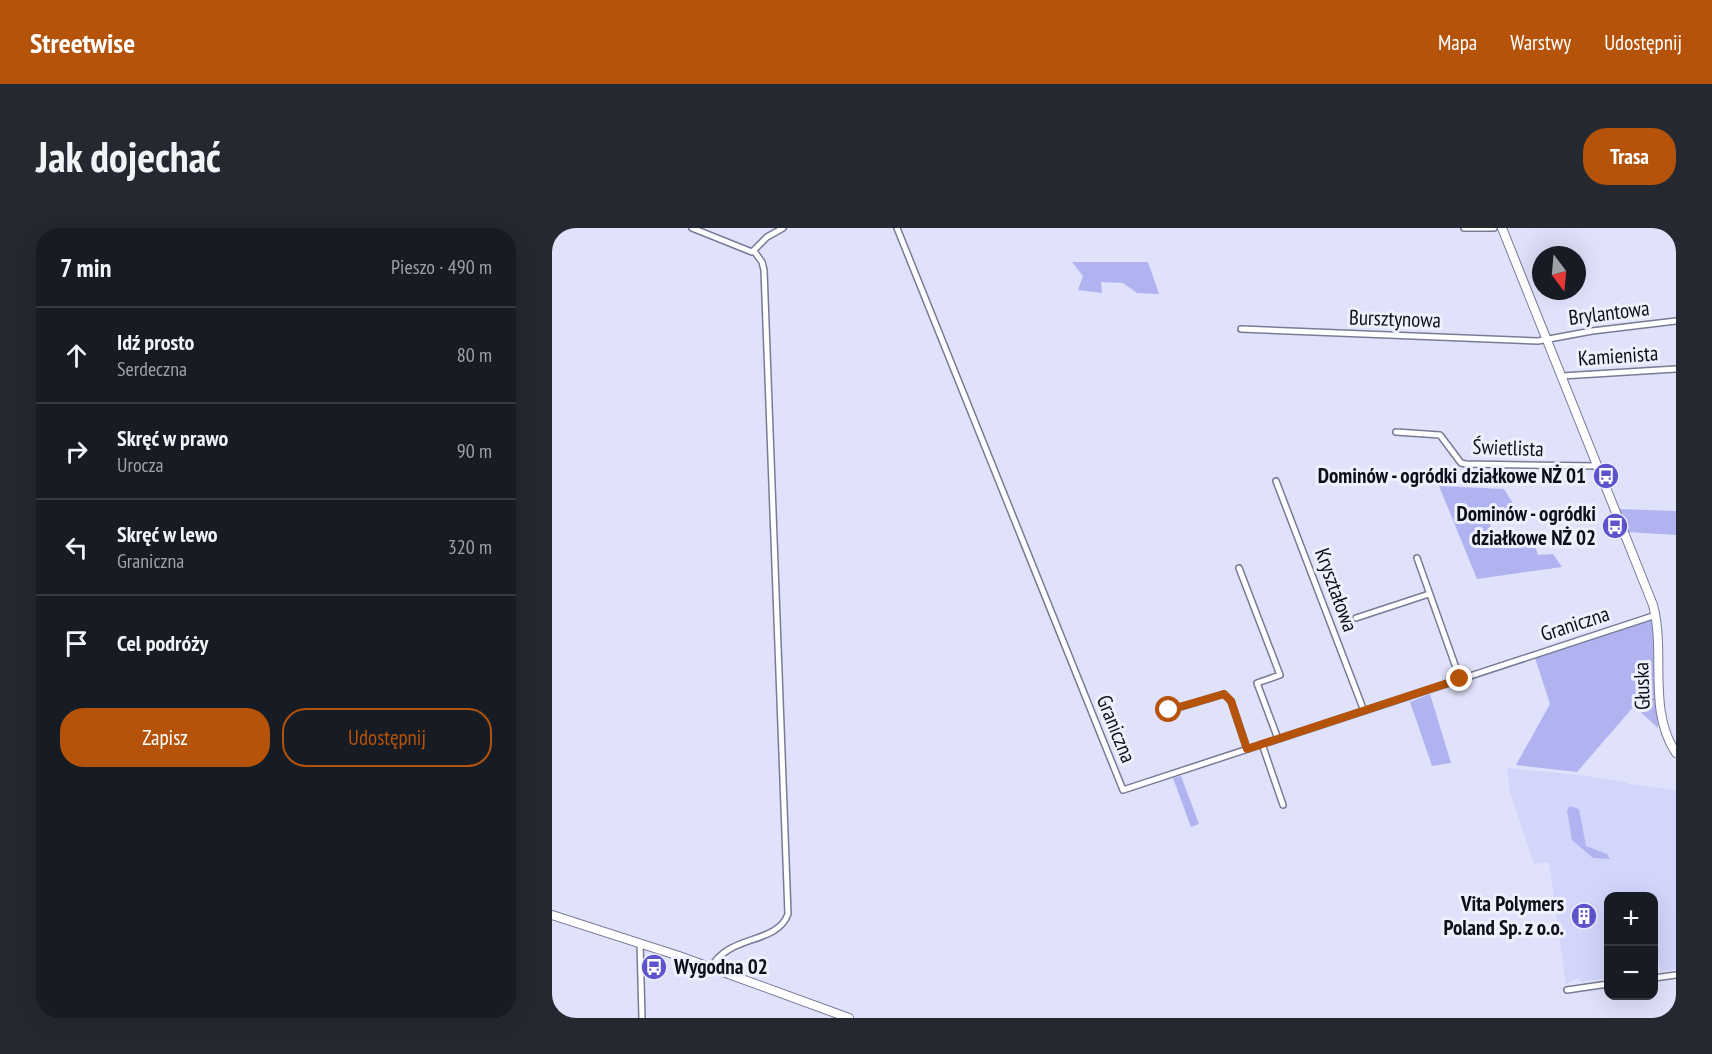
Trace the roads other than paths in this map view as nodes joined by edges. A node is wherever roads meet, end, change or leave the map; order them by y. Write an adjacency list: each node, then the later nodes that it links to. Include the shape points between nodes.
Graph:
1 (692, 228): 7 (street, via 745,251)
2 (783, 228): 7 (street)
3 (897, 228): 26 (street, Graniczna, via 1123,790)
4 (1464, 228): 5 (street)
5 (1494, 228)
6 (1502, 228): 10 (street, Głuska)
7 (754, 251): 31 (street, via 764,270 788,914 778,928 726,949 715,958)
8 (1676, 321): 10 (street, Brylantowa)
9 (1241, 329): 10 (street, Bursztynowa)
10 (1546, 339): 12 (street, Głuska)
11 (1676, 369): 12 (street, Kamienista)
12 (1562, 376): 14 (street, Głuska)
13 (1396, 432): 14 (street, Świetlista, via 1440,435 1461,463 1466,464)
14 (1598, 466): 19 (street, Głuska)
15 (1276, 481): 22 (street, Kryształowa)
16 (1417, 558): 18 (street)
17 (1239, 568): 24 (street, via 1280,675 1257,683)
18 (1428, 594): 20 (street); 21 (street)
19 (1656, 615): 21 (street, Graniczna); 27 (street, Głuska, via 1662,720)
20 (1356, 618)
21 (1460, 679): 22 (street, Graniczna)
22 (1364, 711): 24 (street, Graniczna)
23 (1164, 712): 26 (street, via 1219,694 1229,696)
24 (1278, 739): 25 (street, Graniczna)
25 (1262, 744): 26 (street, Graniczna); 28 (street)
26 (1247, 749)
27 (1676, 753)
28 (1282, 805)
29 (552, 915): 30 (street)
30 (640, 943): 31 (street); 36 (street)
31 (711, 968): 37 (street)
32 (1676, 975): 33 (street)
33 (1658, 977)
34 (1604, 985): 35 (street)
35 (1568, 990)
36 (642, 1018)
37 (849, 1018)

